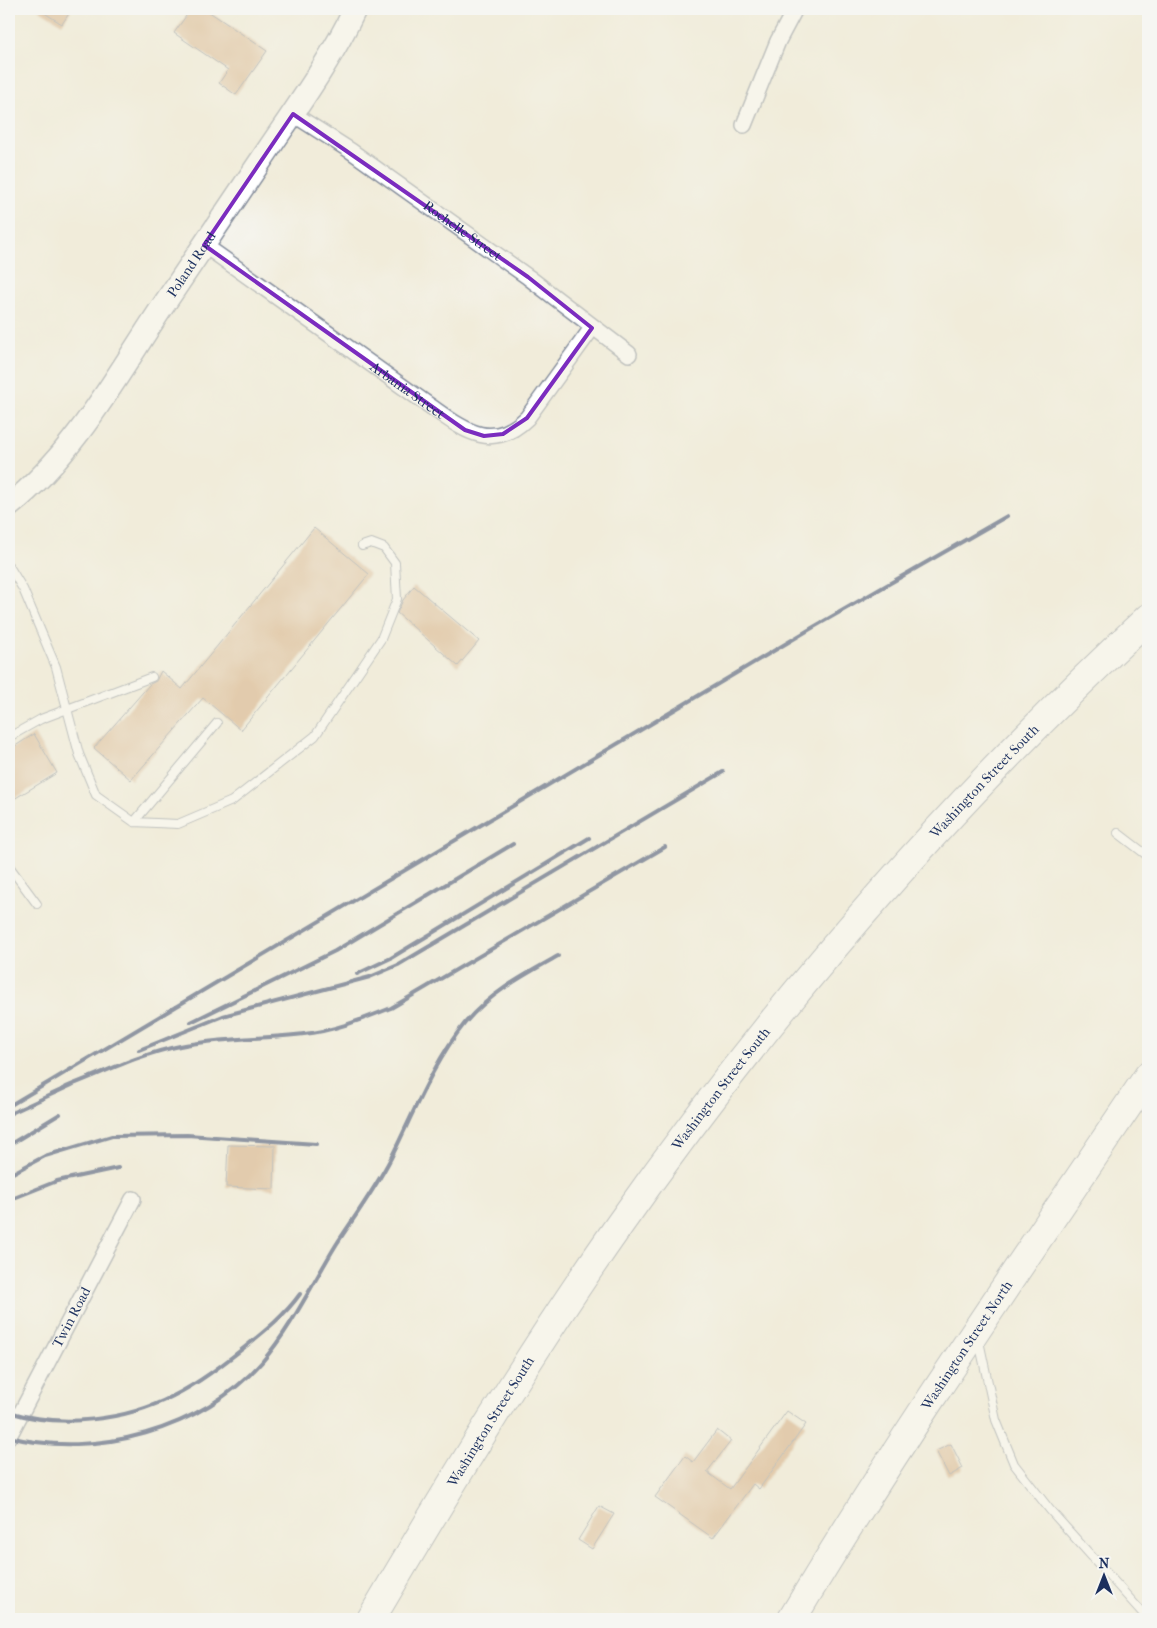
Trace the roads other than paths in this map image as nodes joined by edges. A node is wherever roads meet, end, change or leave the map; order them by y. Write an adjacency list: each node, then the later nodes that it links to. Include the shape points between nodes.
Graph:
1 (355, 9): 3 (street, Poland Road, via 345,31)
2 (795, 9): 4 (street, via 778,41)
3 (293, 114): 5 (street, Poland Road); 6 (street, Rochelle Street, via 351,151 528,277)
4 (744, 124)
5 (204, 246): 6 (street, Arbania Street, via 465,430 484,436 503,434 527,418); 8 (street, Poland Road, via 70,444 43,476)
6 (592, 328): 7 (street, Rochelle Street)
7 (629, 354)
8 (10, 504)
9 (362, 546): 16 (lane, via 371,543 384,548 395,563 397,599 381,639 315,736 232,802 178,824)
10 (9, 566): 13 (lane, via 23,589 56,667)
11 (1148, 618): 25 (highway, Washington Street South, via 975,790 885,888 752,1046 630,1210 556,1318)
12 (152, 677): 13 (lane)
13 (67, 710): 15 (lane, via 41,719); 16 (lane, via 78,754 96,795)
14 (217, 722): 16 (lane)
15 (9, 737)
16 (134, 822)
17 (1118, 834): 18 (lane)
18 (1148, 856)
19 (9, 866): 20 (lane)
20 (37, 904)
21 (1148, 1076): 23 (highway, Washington Street North)
22 (133, 1199): 24 (street, Twin Road)
23 (976, 1330): 26 (highway, Washington Street North, via 851,1521); 27 (lane, via 996,1420 1014,1464 1050,1510)
24 (9, 1436)
25 (371, 1619)
26 (792, 1619)
27 (1148, 1619)

